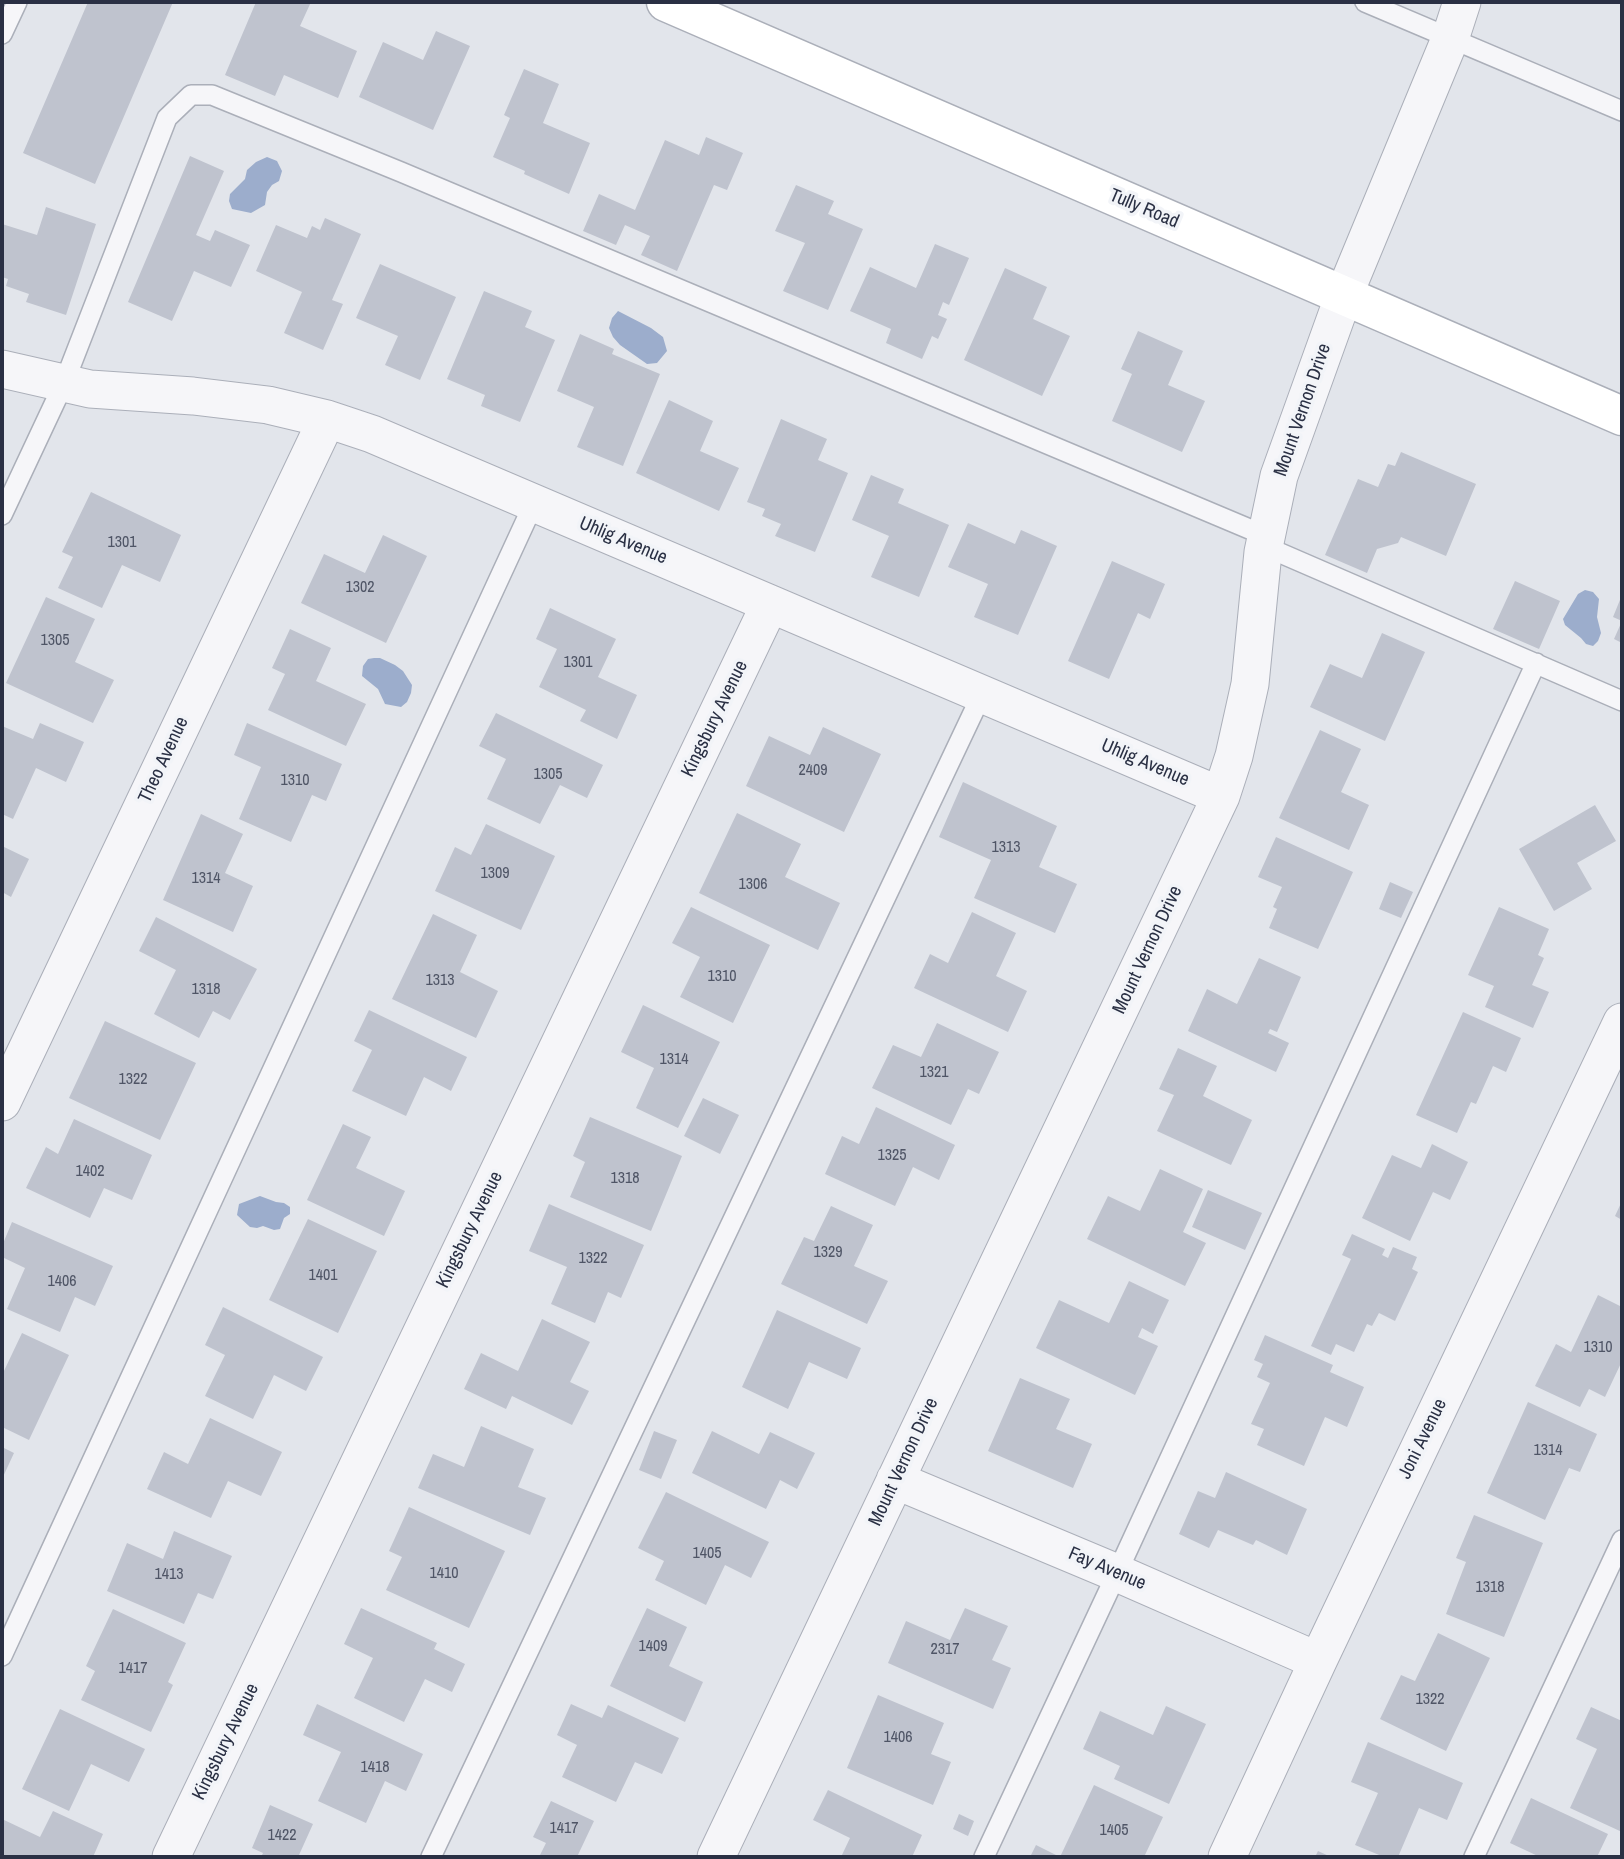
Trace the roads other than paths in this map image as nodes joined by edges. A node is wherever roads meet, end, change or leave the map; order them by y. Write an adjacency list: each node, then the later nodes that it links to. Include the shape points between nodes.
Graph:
1 (17, 2): 5 (lane)
2 (666, 2): 8 (main road, Tully Road)
3 (1365, 2): 6 (lane)
4 (1462, 2): 6 (street, Mount Vernon Drive)
5 (2, 34)
6 (1450, 38): 7 (lane); 8 (street, Mount Vernon Drive)
7 (1621, 107)
8 (1343, 295): 11 (main road, Tully Road); 15 (street, Mount Vernon Drive, via 1279,476)
9 (2, 369): 10 (street, Uhlig Avenue)
10 (64, 383): 12 (street, Uhlig Avenue, via 268,405); 14 (lane); 15 (lane, via 167,118 191,95 212,95)
11 (1622, 416)
12 (327, 419): 13 (street, Uhlig Avenue); 22 (street, Theo Avenue)
13 (534, 503): 16 (street, Uhlig Avenue); 26 (lane)
14 (2, 515)
15 (1265, 541): 17 (lane); 20 (street, Mount Vernon Drive, via 1250,684)
16 (769, 604): 18 (street, Uhlig Avenue); 28 (street, Kingsbury Avenue)
17 (1536, 663): 19 (lane); 25 (lane)
18 (982, 694): 20 (street, Uhlig Avenue); 29 (lane)
19 (1622, 701)
20 (1221, 796): 23 (street, Mount Vernon Drive)
21 (1622, 1022): 27 (street, Joni Avenue)
22 (2, 1102)
23 (895, 1480): 25 (street, Fay Avenue); 30 (street, Mount Vernon Drive)
24 (1622, 1540): 33 (lane)
25 (1117, 1573): 27 (street, Fay Avenue); 31 (lane)
26 (2, 1656)
27 (1318, 1661): 32 (street, Joni Avenue)
28 (171, 1857)
29 (431, 1857)
30 (716, 1857)
31 (984, 1857)
32 (1227, 1857)
33 (1474, 1857)

